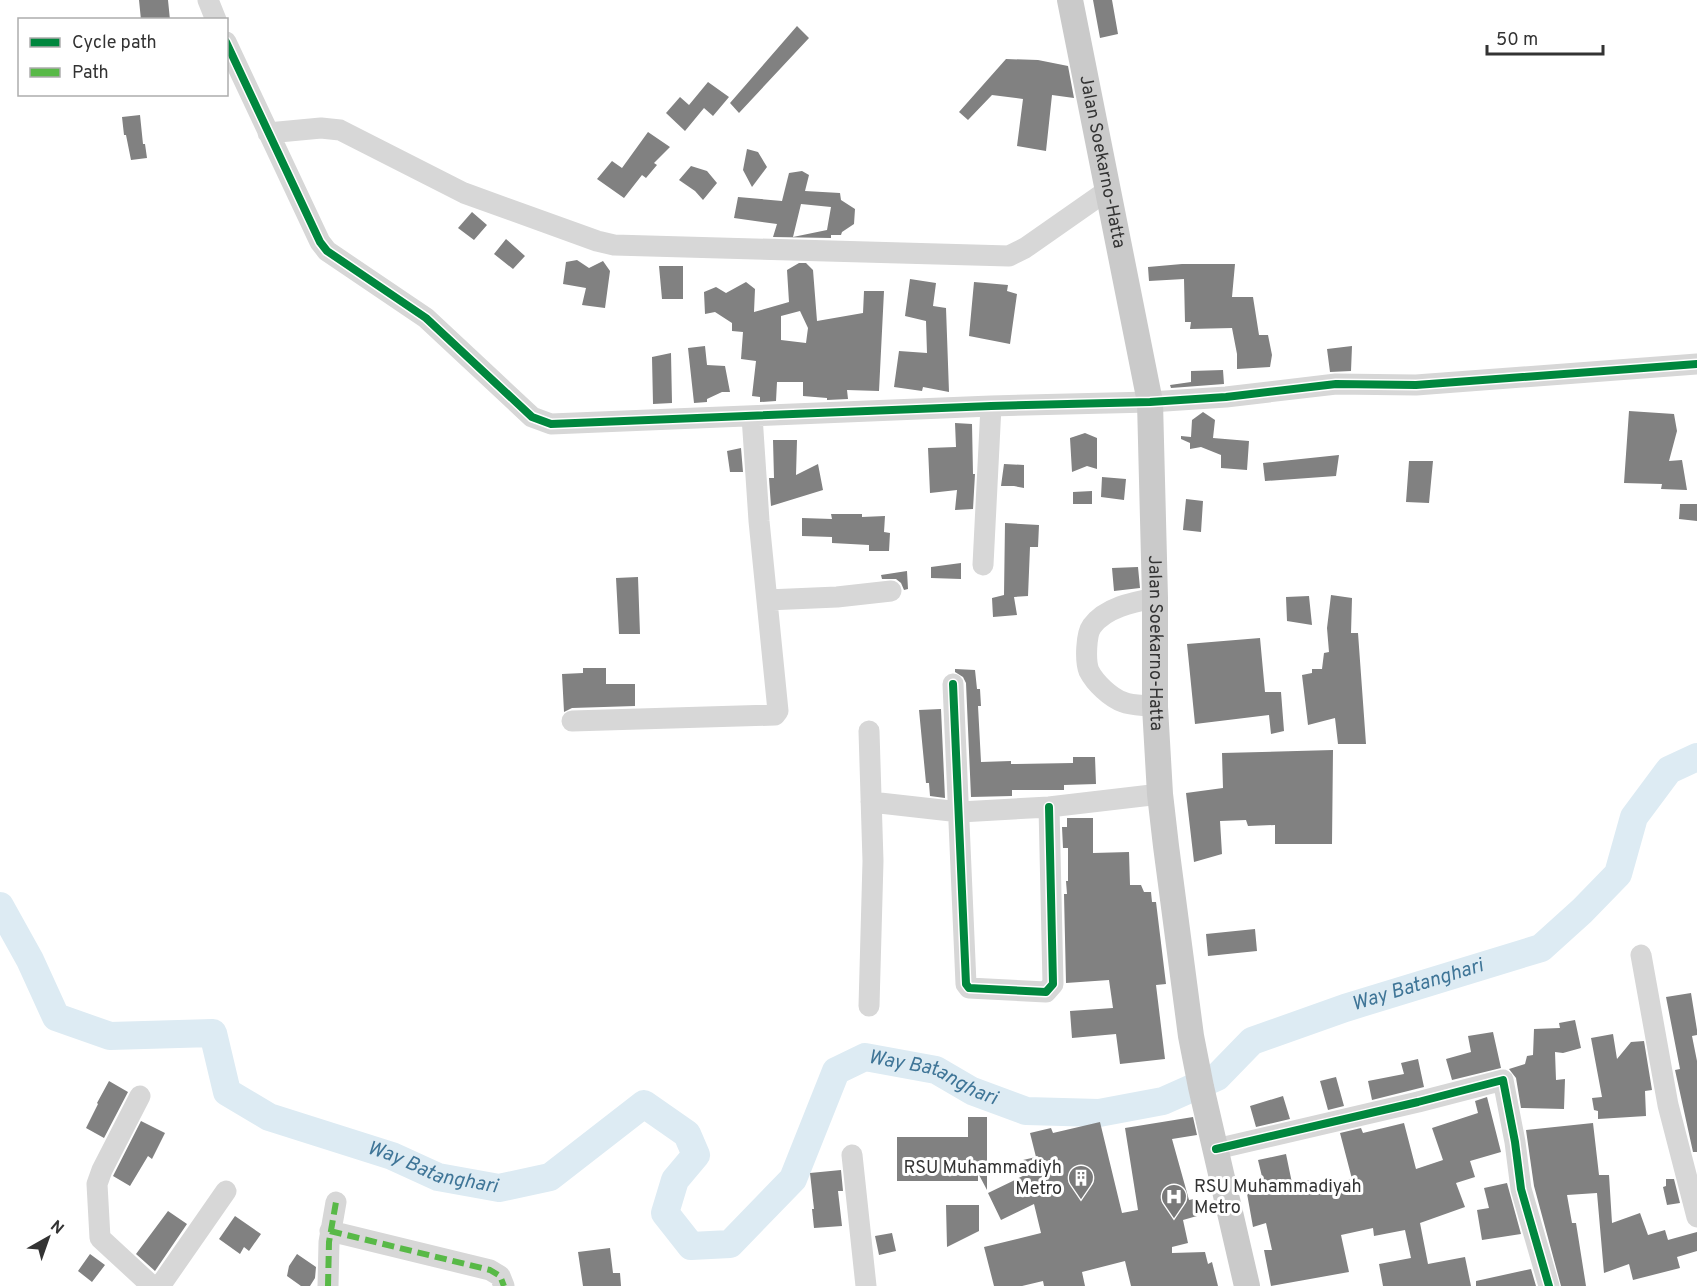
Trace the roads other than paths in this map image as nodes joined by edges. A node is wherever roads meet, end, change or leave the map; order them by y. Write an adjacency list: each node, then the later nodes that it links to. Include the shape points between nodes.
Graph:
1 (208, 0): 3 (street)
2 (1070, 0): 6 (main road, Jalan Soekarno-Hatta)
3 (215, 18)
4 (228, 46): 5 (street)
5 (268, 133): 6 (street, via 340,130 464,193 614,245 1009,256); 10 (street, via 327,251 426,318 532,417 551,424)
6 (1108, 190): 8 (main road, Jalan Soekarno-Hatta)
7 (1697, 364): 8 (street, via 1416,385 1336,384)
8 (1150, 402): 9 (street); 13 (main road, Jalan Soekarno-Hatta)
9 (991, 406): 10 (street); 11 (street)
10 (752, 416): 14 (street)
11 (983, 565)
12 (891, 591): 14 (street)
13 (1155, 598): 16 (main road, Jalan Soekarno-Hatta); 16 (street, via 1125,604 1105,615 1092,626 1086,642 1089,670 1105,690 1122,702)
14 (767, 600): 17 (street, via 778,711 775,715)
15 (953, 684): 22 (street)
16 (1155, 707): 19 (main road, Jalan Soekarno-Hatta)
17 (572, 721)
18 (869, 731): 20 (street)
19 (1160, 794): 21 (street); 26 (main road, Jalan Soekarno-Hatta, via 1191,1036)
20 (871, 802): 22 (street); 24 (street)
21 (1049, 807): 22 (street); 22 (street, via 1053,984 1046,992 967,987)
22 (960, 812)
23 (1641, 955): 30 (street, via 1668,1105)
24 (869, 1006)
25 (140, 1096): 32 (street, via 98,1184 100,1238)
26 (1216, 1149): 37 (main road, Jalan Soekarno-Hatta); 38 (street, via 1503,1080 1521,1189)
27 (852, 1155): 36 (street)
28 (226, 1191): 33 (street)
29 (336, 1202): 31 (street)
30 (1697, 1217)
31 (330, 1231): 34 (street); 35 (street, via 490,1270 500,1276)
32 (152, 1286)
33 (160, 1286)
34 (328, 1286)
35 (504, 1286)
36 (866, 1286)
37 (1247, 1286)
38 (1549, 1286)

